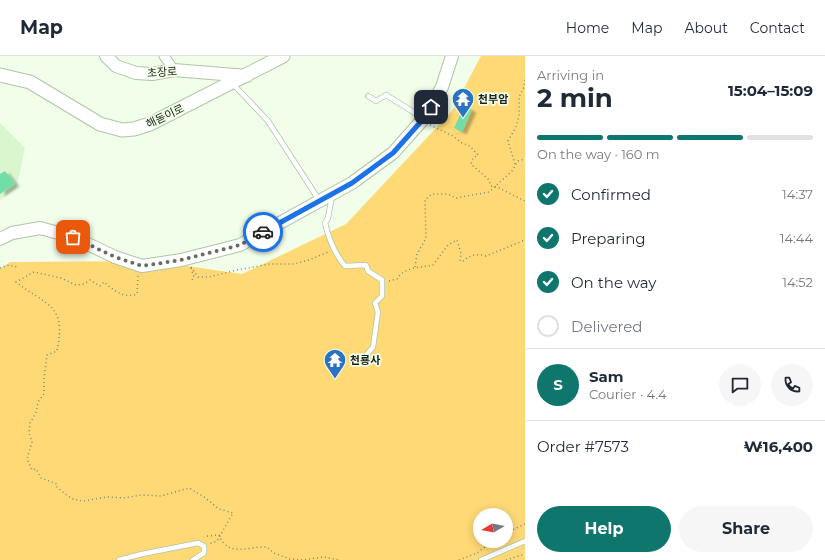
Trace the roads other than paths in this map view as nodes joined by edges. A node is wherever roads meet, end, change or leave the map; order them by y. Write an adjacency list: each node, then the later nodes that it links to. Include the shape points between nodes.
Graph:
1 (106, 56): 5 (street, 초장로, via 116,66 136,73 152,74)
2 (164, 56): 5 (street)
3 (282, 56): 7 (main road, 해돋이로)
4 (452, 56): 10 (street, via 442,88)
5 (174, 70): 7 (street, 초장로)
6 (0, 75): 8 (main road, 해돋이로, via 30,82 100,124 122,130 150,124)
7 (247, 76): 8 (main road, 해돋이로)
8 (232, 83): 12 (lane, via 268,121)
9 (368, 96): 10 (lane, via 376,101 386,95)
10 (422, 121): 11 (street, via 393,153 352,183)
11 (333, 192): 12 (street); 14 (lane, via 325,223 333,249 345,266 366,265 368,271 382,280 382,296 375,303 378,312 373,347)
12 (320, 200): 13 (street, via 240,245 181,260 139,265 73,237 40,228 12,233)
13 (0, 239)
14 (362, 359)
15 (525, 541): 18 (lane)
16 (119, 560): 17 (lane, via 198,543 204,546 204,553)
17 (193, 560)
18 (481, 560)

